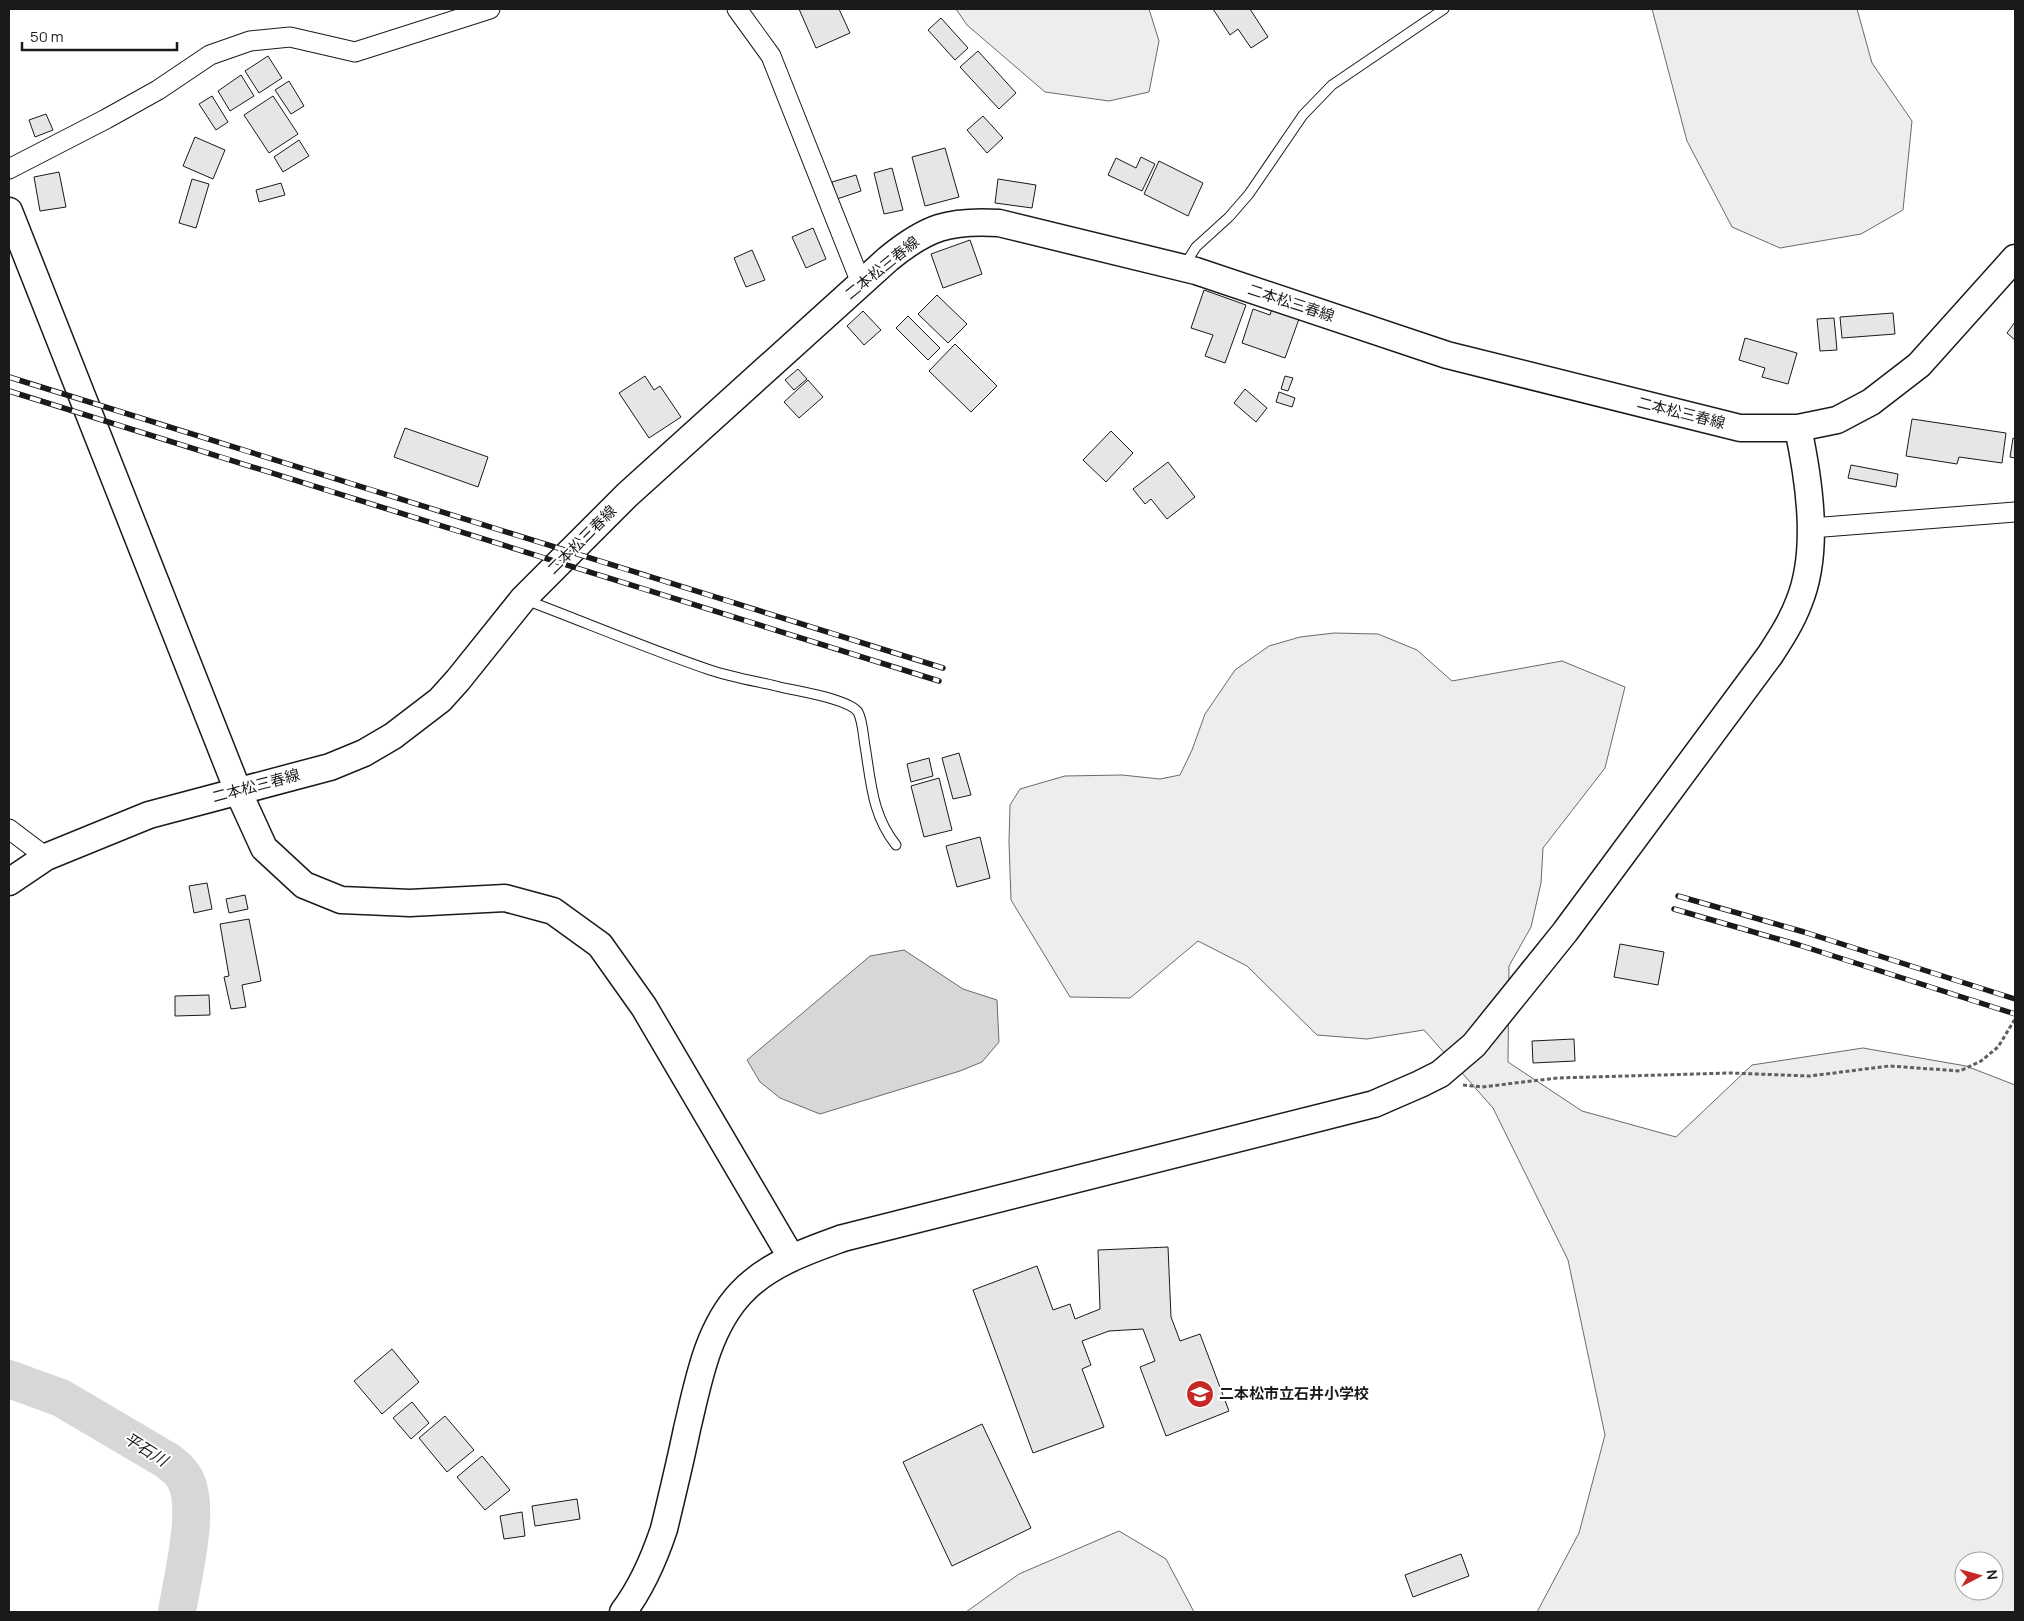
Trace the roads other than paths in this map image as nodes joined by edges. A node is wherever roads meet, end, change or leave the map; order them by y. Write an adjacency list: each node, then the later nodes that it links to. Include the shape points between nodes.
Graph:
1 (490, 9): 4 (street, via 355,52 290,37 250,41 210,55 158,90)
2 (737, 9): 8 (street, via 771,56)
3 (1444, 9): 7 (lane, via 1332,85 1303,115 1249,194 1196,248)
4 (9, 169)
5 (9, 211): 13 (street)
6 (2015, 258): 9 (street, 二本松三春線, via 1919,365 1871,402 1837,420)
7 (1182, 268): 8 (street, 二本松三春線, via 999,223 973,221 949,224 916,238); 9 (street, 二本松三春線, via 1447,355 1740,428)
8 (861, 284): 12 (street, 二本松三春線, via 627,495)
9 (1798, 428): 11 (street)
10 (2015, 512): 11 (street)
11 (1812, 528): 18 (street, via 1800,600 1770,655 1565,932 1495,1021 1474,1045 1440,1074 1374,1104 843,1238)
12 (523, 600): 13 (street, 二本松三春線, via 440,700 393,736 330,767); 15 (lane, via 711,670 850,705 861,723 870,785 879,817)
13 (238, 791): 16 (street, 二本松三春線, via 149,815); 18 (street, via 264,848 304,885 341,900 410,902 505,898 553,911 600,945 644,1007)
14 (9, 829): 16 (street)
15 (896, 845)
16 (46, 857): 17 (street, 二本松三春線)
17 (9, 882)
18 (790, 1258): 19 (street, via 740,1294 715,1332 696,1394 664,1529 634,1598)
19 (623, 1612)

